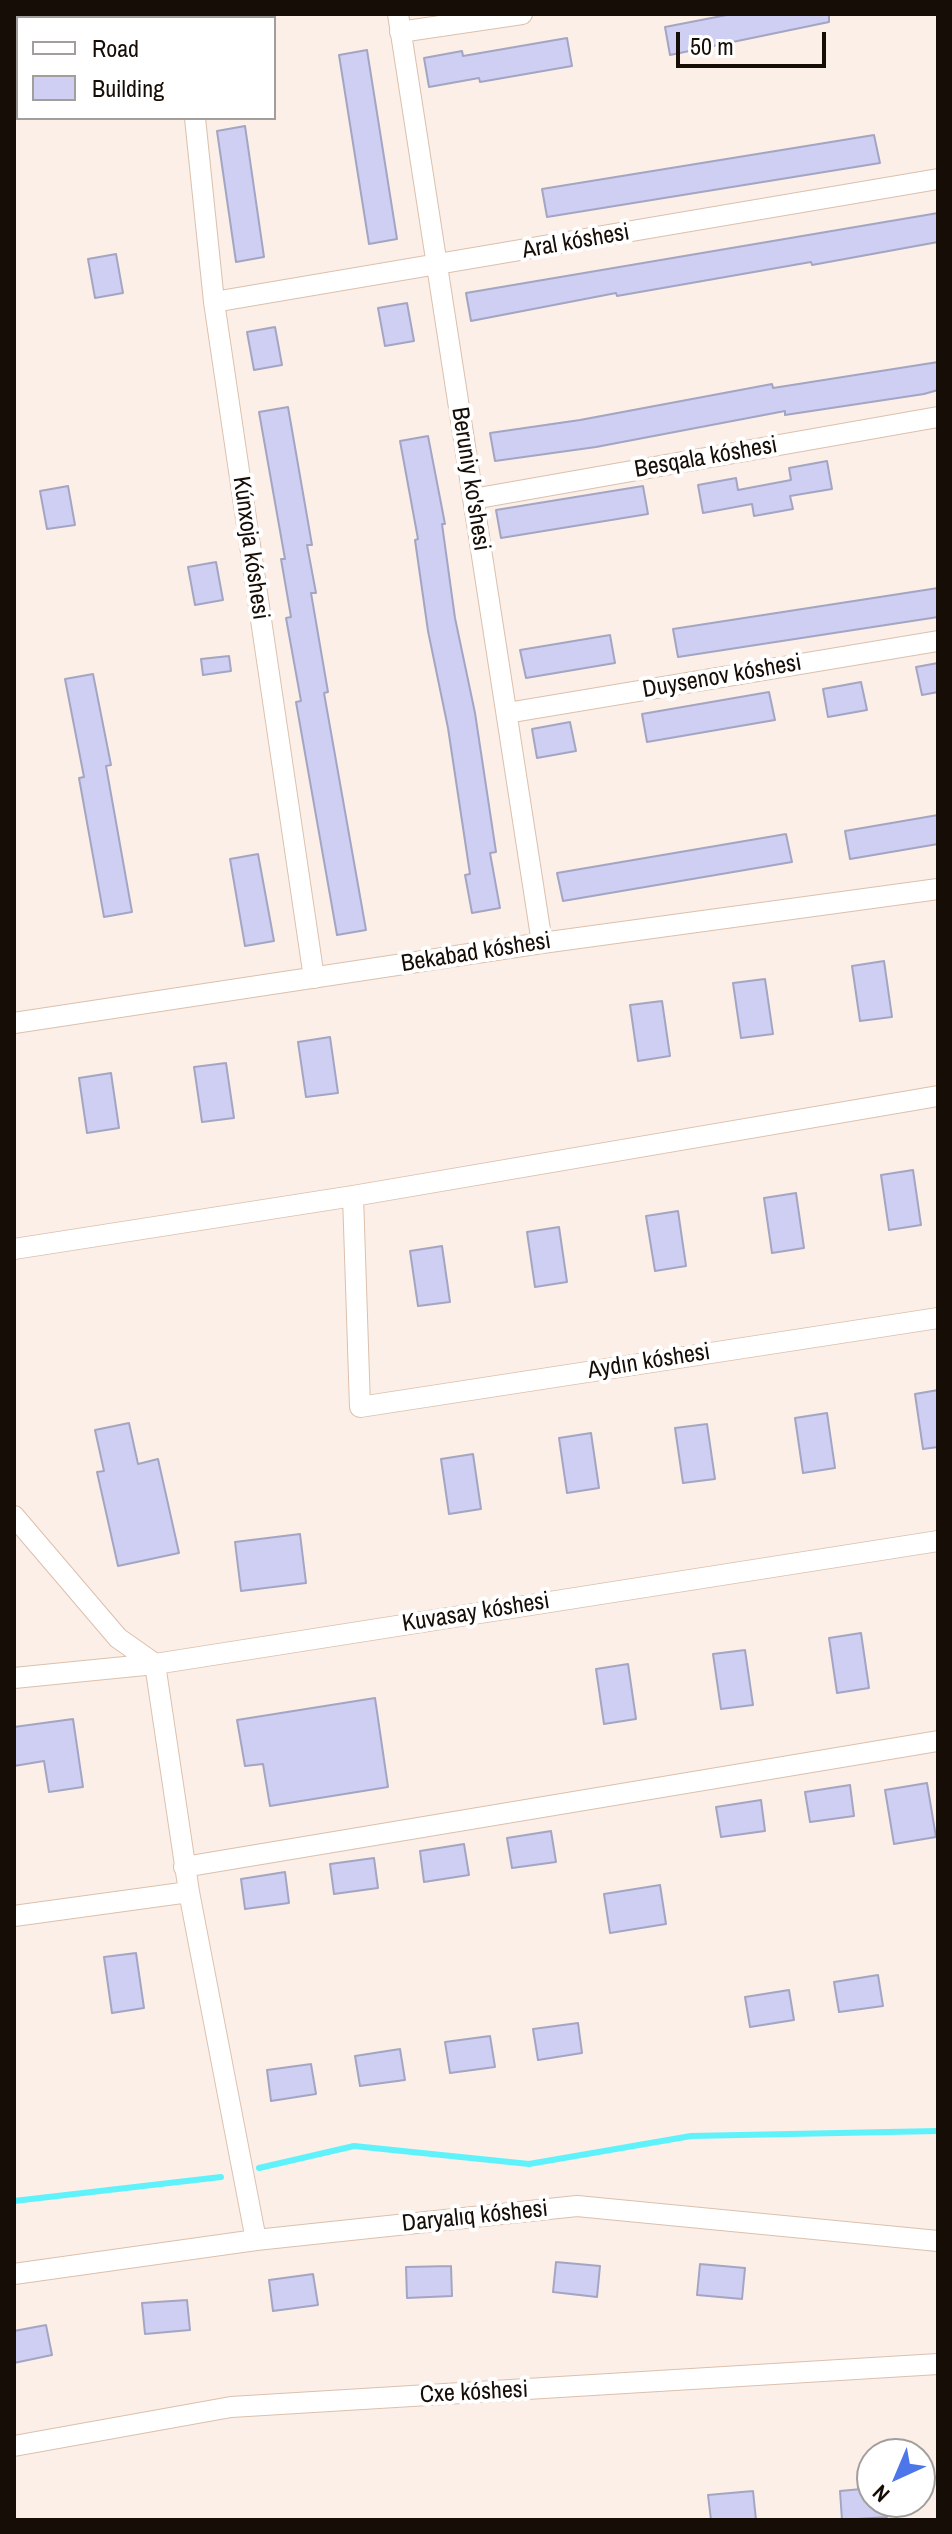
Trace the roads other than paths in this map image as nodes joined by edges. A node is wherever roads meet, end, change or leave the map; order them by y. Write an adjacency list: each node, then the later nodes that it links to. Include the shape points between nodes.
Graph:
1 (522, 14): 2 (street)
2 (399, 23): 5 (street, Beruniy ko'shesi)
3 (195, 120): 6 (street, Kúnxoja kóshesi)
4 (938, 179): 5 (street, Aral kóshesi)
5 (437, 266): 6 (street, Aral kóshesi); 8 (street, Beruniy ko'shesi)
6 (214, 302): 13 (street, Kúnxoja kóshesi)
7 (938, 417): 8 (street, Besqala kóshesi)
8 (473, 499): 10 (street, Beruniy ko'shesi)
9 (938, 641): 10 (street, Duysenov kóshesi)
10 (507, 713): 12 (street, Beruniy ko'shesi)
11 (937, 893): 12 (street, Bekabad kóshesi)
12 (542, 943): 13 (street, Bekabad kóshesi)
13 (314, 978): 14 (street, Bekabad kóshesi)
14 (14, 1023)
15 (938, 1096): 16 (street)
16 (353, 1196): 17 (street); 18 (street, Aydın kóshesi, via 360,1407)
17 (14, 1249)
18 (938, 1318)
19 (14, 1516): 21 (street, via 118,1638)
20 (938, 1541): 21 (street, Kuvasay kóshesi)
21 (155, 1664): 22 (street, Kuvasay kóshesi); 24 (street)
22 (14, 1678)
23 (938, 1741): 24 (street)
24 (184, 1867): 25 (street)
25 (189, 1892): 26 (street); 27 (street)
26 (14, 1916)
27 (256, 2240): 28 (street, Daryalıq kóshesi, via 577,2206); 29 (street, Daryalıq kóshesi)
28 (938, 2241)
29 (14, 2274)
30 (938, 2364): 31 (street, Cxe kóshesi, via 231,2407)
31 (14, 2446)

